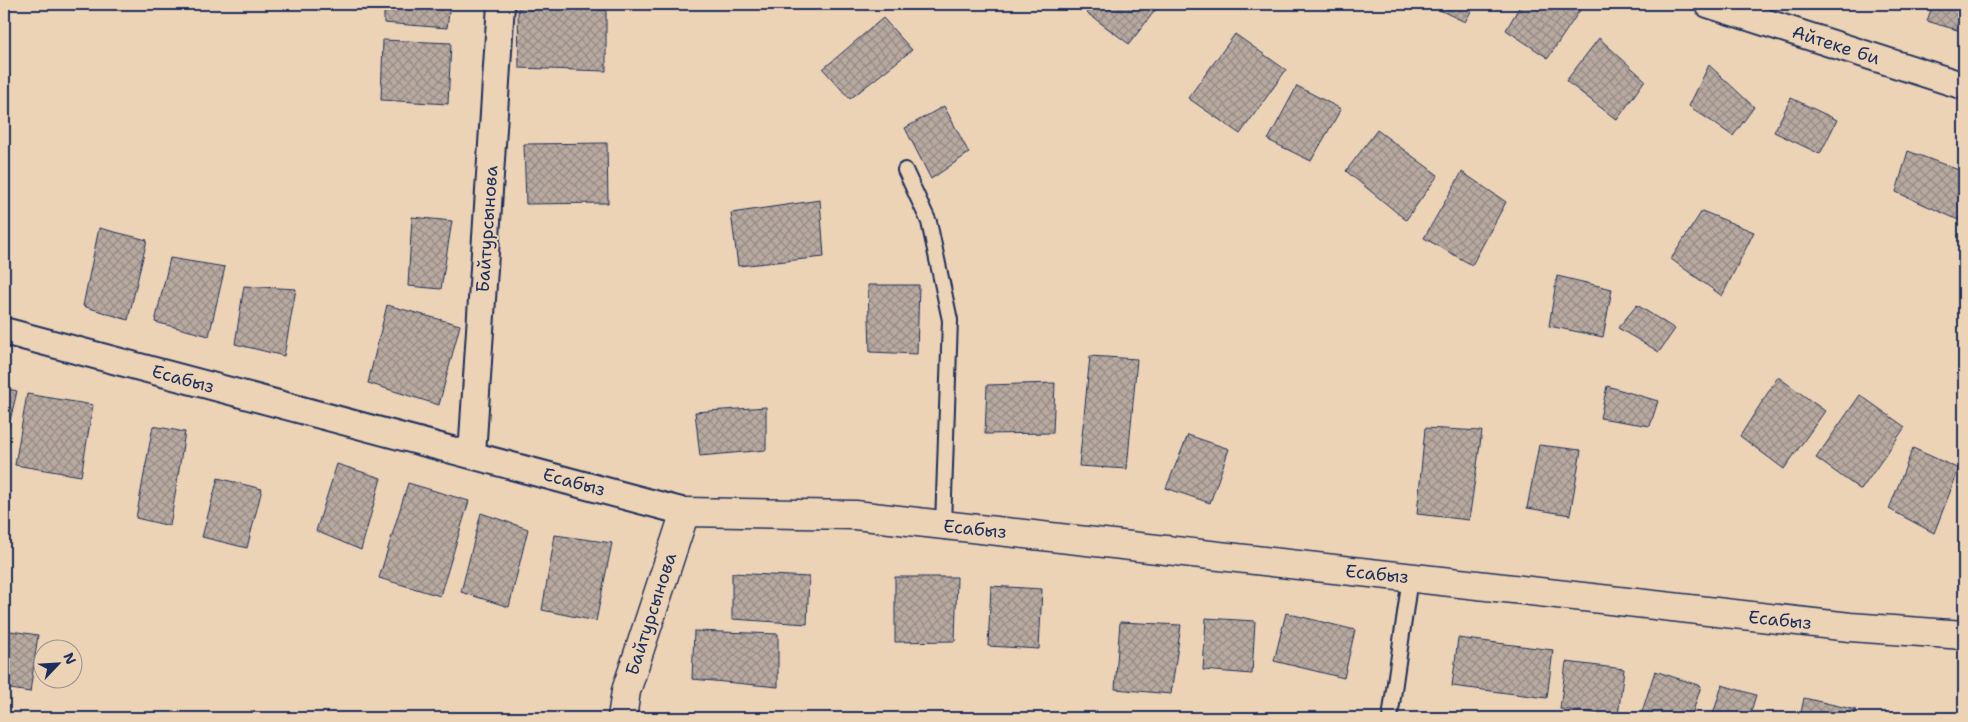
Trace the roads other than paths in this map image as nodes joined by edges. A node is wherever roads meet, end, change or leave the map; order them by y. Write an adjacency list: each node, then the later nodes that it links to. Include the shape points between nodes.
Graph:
1 (502, 4): 6 (street, Байтурсынова)
2 (1708, 4): 3 (street, Айтеке би)
3 (1964, 86)
4 (905, 170): 8 (lane, via 929,222 950,320)
5 (4, 331): 6 (street, Есабыз)
6 (472, 455): 7 (street, Есабыз)
7 (685, 512): 8 (main road, Есабыз, via 855,515); 11 (main road, Байтурсынова, via 626,691)
8 (944, 525): 9 (main road, Есабыз)
9 (1410, 578): 10 (main road, Есабыз, via 1850,628); 12 (lane)
10 (1964, 635)
11 (622, 718)
12 (1390, 718)

